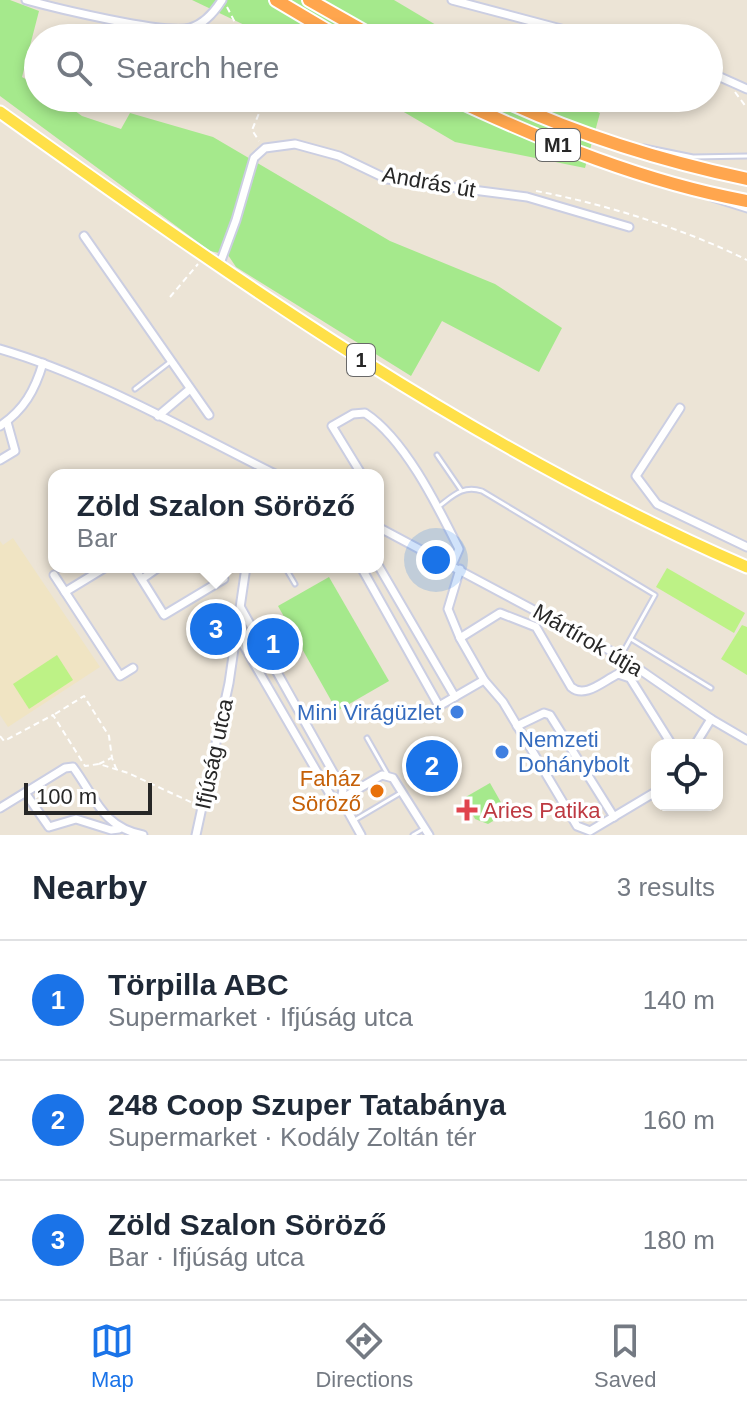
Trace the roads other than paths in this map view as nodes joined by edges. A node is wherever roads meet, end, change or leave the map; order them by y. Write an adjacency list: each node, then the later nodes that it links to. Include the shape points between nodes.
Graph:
1 (26, 0): 6 (street)
2 (222, 0): 7 (street)
3 (276, 0): 8 (highway)
4 (309, 0): 9 (highway)
5 (452, 0): 10 (street)
6 (153, 24)
7 (199, 24)
8 (316, 24)
9 (351, 24)
10 (542, 24)
11 (723, 79): 12 (street)
12 (747, 89)
13 (0, 112): 24 (main road, 1)
14 (483, 112): 19 (highway, M1, via 562,147)
15 (532, 112): 16 (highway, M1)
16 (620, 146): 17 (lane, via 693,157); 18 (highway, M1)
17 (747, 156)
18 (747, 179)
19 (668, 182): 20 (highway, M1); 21 (lane)
20 (747, 201)
21 (747, 210)
22 (629, 227): 24 (street, András út, via 527,197 387,179 339,156 295,144 265,148 254,158)
23 (84, 236): 26 (street)
24 (219, 266): 43 (main road, 1, via 371,367 520,456)
25 (0, 349): 27 (street)
26 (170, 362): 28 (lane); 29 (street)
27 (43, 363): 32 (street); 33 (street, via 35,388)
28 (135, 389)
29 (190, 389): 31 (street); 32 (street)
30 (680, 408): 41 (street, via 636,476 657,504)
31 (209, 415)
32 (158, 416): 36 (street)
33 (3, 424): 35 (street, via 15,451)
34 (437, 455): 38 (lane)
35 (0, 460)
36 (257, 469)
37 (358, 469): 39 (street, via 332,426 365,413 392,437)
38 (461, 490): 39 (lane); 59 (lane, via 482,491 655,595)
39 (438, 507): 42 (street, via 459,549)
40 (384, 530): 42 (street, Mártírok útja)
41 (747, 547)
42 (456, 567): 58 (street, via 448,609); 60 (street, Mártírok útja)
43 (747, 567)
44 (96, 573): 55 (street)
45 (138, 573): 52 (street)
46 (150, 573): 52 (street)
47 (245, 573): 56 (street, Ifjúság utca)
48 (289, 573): 54 (lane)
49 (364, 573): 64 (street, via 439,706)
50 (383, 573): 64 (street)
51 (54, 575): 55 (street)
52 (142, 579): 53 (street, via 164,615)
53 (224, 579)
54 (295, 584)
55 (65, 592): 61 (street, via 120,676)
56 (241, 608): 57 (street, Ifjúság utca); 76 (street, via 343,790)
57 (237, 634): 76 (street, Ifjúság utca, via 331,796); 81 (street, Ifjúság utca)
58 (460, 638): 62 (street); 69 (street, Mártírok útja, via 500,613 528,623 536,627 576,692 618,674 630,678)
59 (631, 639): 60 (lane); 63 (lane)
60 (620, 656): 65 (street, Mártírok útja)
61 (133, 668)
62 (484, 680): 64 (street); 66 (street)
63 (711, 688)
64 (455, 697)
65 (711, 719): 70 (street); 71 (street, Mártírok útja)
66 (517, 726): 78 (street, via 550,715); 78 (street, via 577,826 590,831)
67 (747, 728): 71 (street)
68 (367, 738): 72 (lane)
69 (668, 739)
70 (699, 739)
71 (744, 739)
72 (388, 775): 73 (street); 76 (street)
73 (402, 792): 79 (lane); 82 (street)
74 (26, 794): 77 (street); 80 (street, via 49,827 76,819); 80 (street, via 73,767 107,818)
75 (651, 795): 78 (street)
76 (341, 799): 79 (street)
77 (0, 808)
78 (614, 817)
79 (353, 821): 84 (street)
80 (122, 829): 83 (street)
81 (199, 832)
82 (427, 832): 85 (lane)
83 (143, 835)
84 (361, 835)
85 (413, 835)

